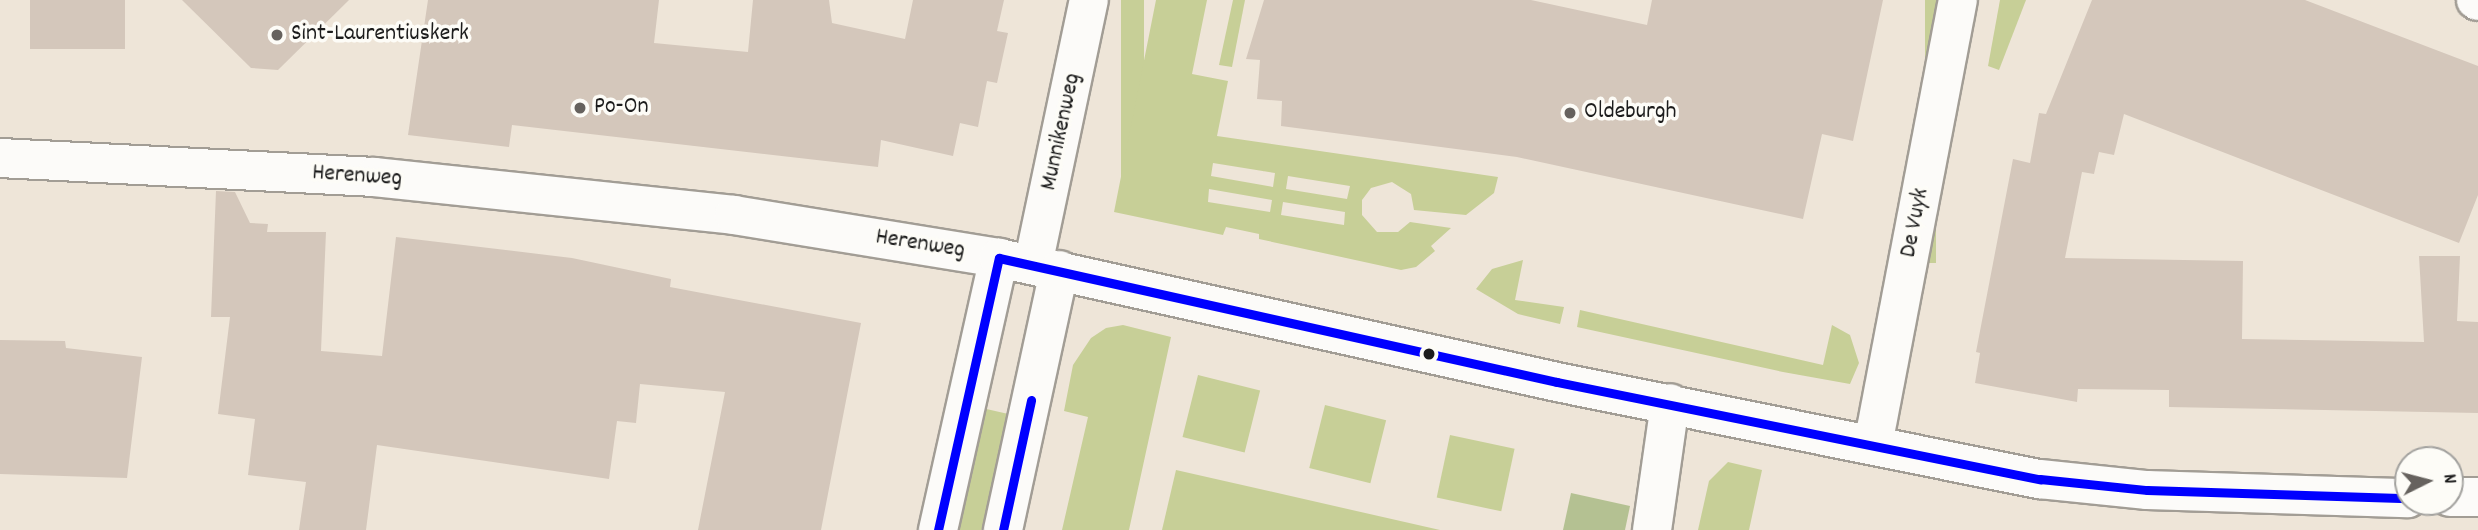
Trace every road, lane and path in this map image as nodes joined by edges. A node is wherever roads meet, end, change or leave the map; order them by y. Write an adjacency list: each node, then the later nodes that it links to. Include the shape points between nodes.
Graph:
1 (1089, 0): 4 (street, Munnikenweg)
2 (1958, 0): 6 (street, De Vuyk)
3 (0, 158): 4 (street, Herenweg, via 374,177 734,215)
4 (1030, 264): 5 (street, Herenweg); 8 (street); 9 (street)
5 (1670, 403): 6 (street, Herenweg); 10 (street)
6 (1873, 445): 7 (street, Herenweg, via 2040,480 2134,489)
7 (2394, 498)
8 (938, 530)
9 (1003, 530)
10 (1652, 530)

